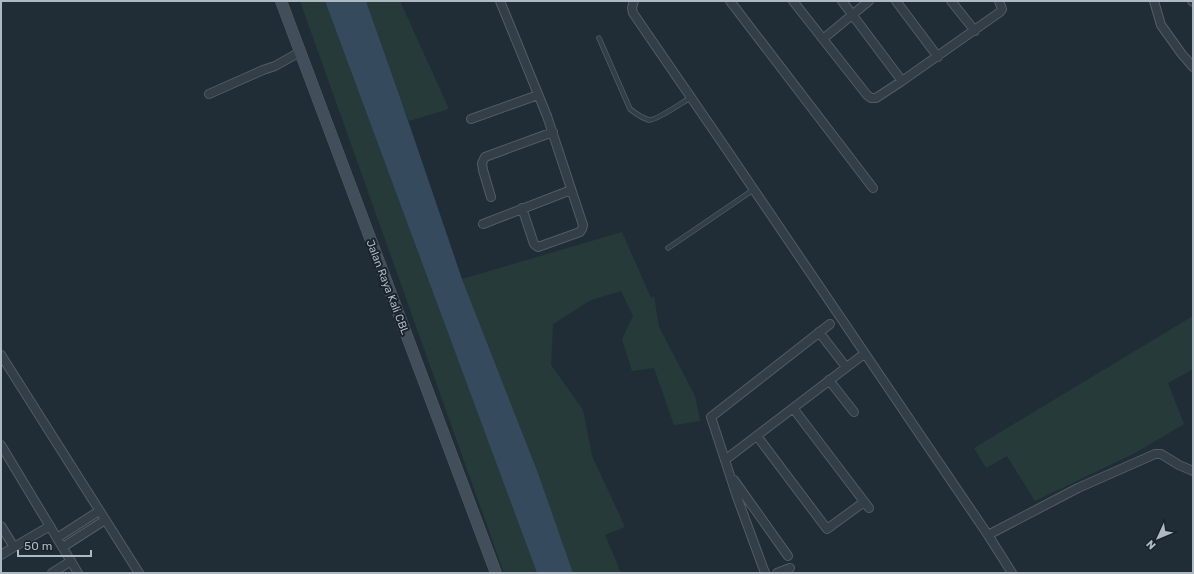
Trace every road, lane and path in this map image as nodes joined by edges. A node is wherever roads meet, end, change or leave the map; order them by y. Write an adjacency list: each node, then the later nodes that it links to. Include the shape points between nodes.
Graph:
1 (281, 1): 16 (main road, Jalan Raya Kali CBL)
2 (500, 1): 21 (street)
3 (634, 1): 22 (street, via 633,14)
4 (730, 1): 25 (street)
5 (793, 1): 15 (street)
6 (842, 1): 12 (street)
7 (869, 1): 12 (street)
8 (896, 1): 17 (street)
9 (951, 1): 13 (street)
10 (1000, 1): 13 (street, via 1000,12)
11 (1154, 1): 18 (street, via 1162,25)
12 (852, 15): 15 (street); 19 (street)
13 (975, 31): 17 (street)
14 (599, 38): 22 (lane, via 630,109 637,115 650,120)
15 (823, 39): 19 (street, via 871,98 876,98)
16 (300, 52): 20 (street, via 275,66); 60 (main road, Jalan Raya Kali CBL)
17 (938, 57): 19 (street)
18 (1193, 66)
19 (902, 81)
20 (209, 94)
21 (538, 95): 23 (street); 24 (street)
22 (690, 98): 27 (street)
23 (471, 119)
24 (553, 132): 26 (street); 28 (street, via 485,157 482,163 483,170)
25 (873, 188)
26 (572, 190): 29 (street); 29 (street, via 583,225 580,232 538,247 534,244)
27 (754, 190): 31 (lane); 34 (street)
28 (491, 197)
29 (522, 208): 30 (street)
30 (483, 224)
31 (668, 248)
32 (830, 324): 33 (street)
33 (820, 332): 36 (street); 42 (street, via 711,417)
34 (864, 354): 36 (street); 49 (street)
35 (1, 356): 45 (street)
36 (846, 367): 37 (street)
37 (829, 380): 38 (street); 39 (street)
38 (793, 408): 40 (street); 40 (street, via 866,505 827,529)
39 (854, 412)
40 (757, 436): 42 (street)
41 (1, 445): 48 (street)
42 (725, 460): 44 (street)
43 (1193, 470): 49 (street, via 1161,454 1155,454 1078,488)
44 (729, 473): 54 (street); 61 (street)
45 (99, 511): 46 (street); 50 (street)
46 (105, 520): 52 (street); 59 (street)
47 (1, 526): 51 (street)
48 (50, 526): 50 (street); 51 (street)
49 (988, 535): 63 (street)
50 (57, 538): 52 (street)
51 (14, 547): 53 (street)
52 (63, 547): 55 (street)
53 (1, 555)
54 (788, 556)
55 (71, 561): 57 (street); 58 (street)
56 (790, 568): 62 (street)
57 (52, 573)
58 (78, 573)
59 (139, 573)
60 (496, 573)
61 (765, 573)
62 (777, 573)
63 (1011, 573)

